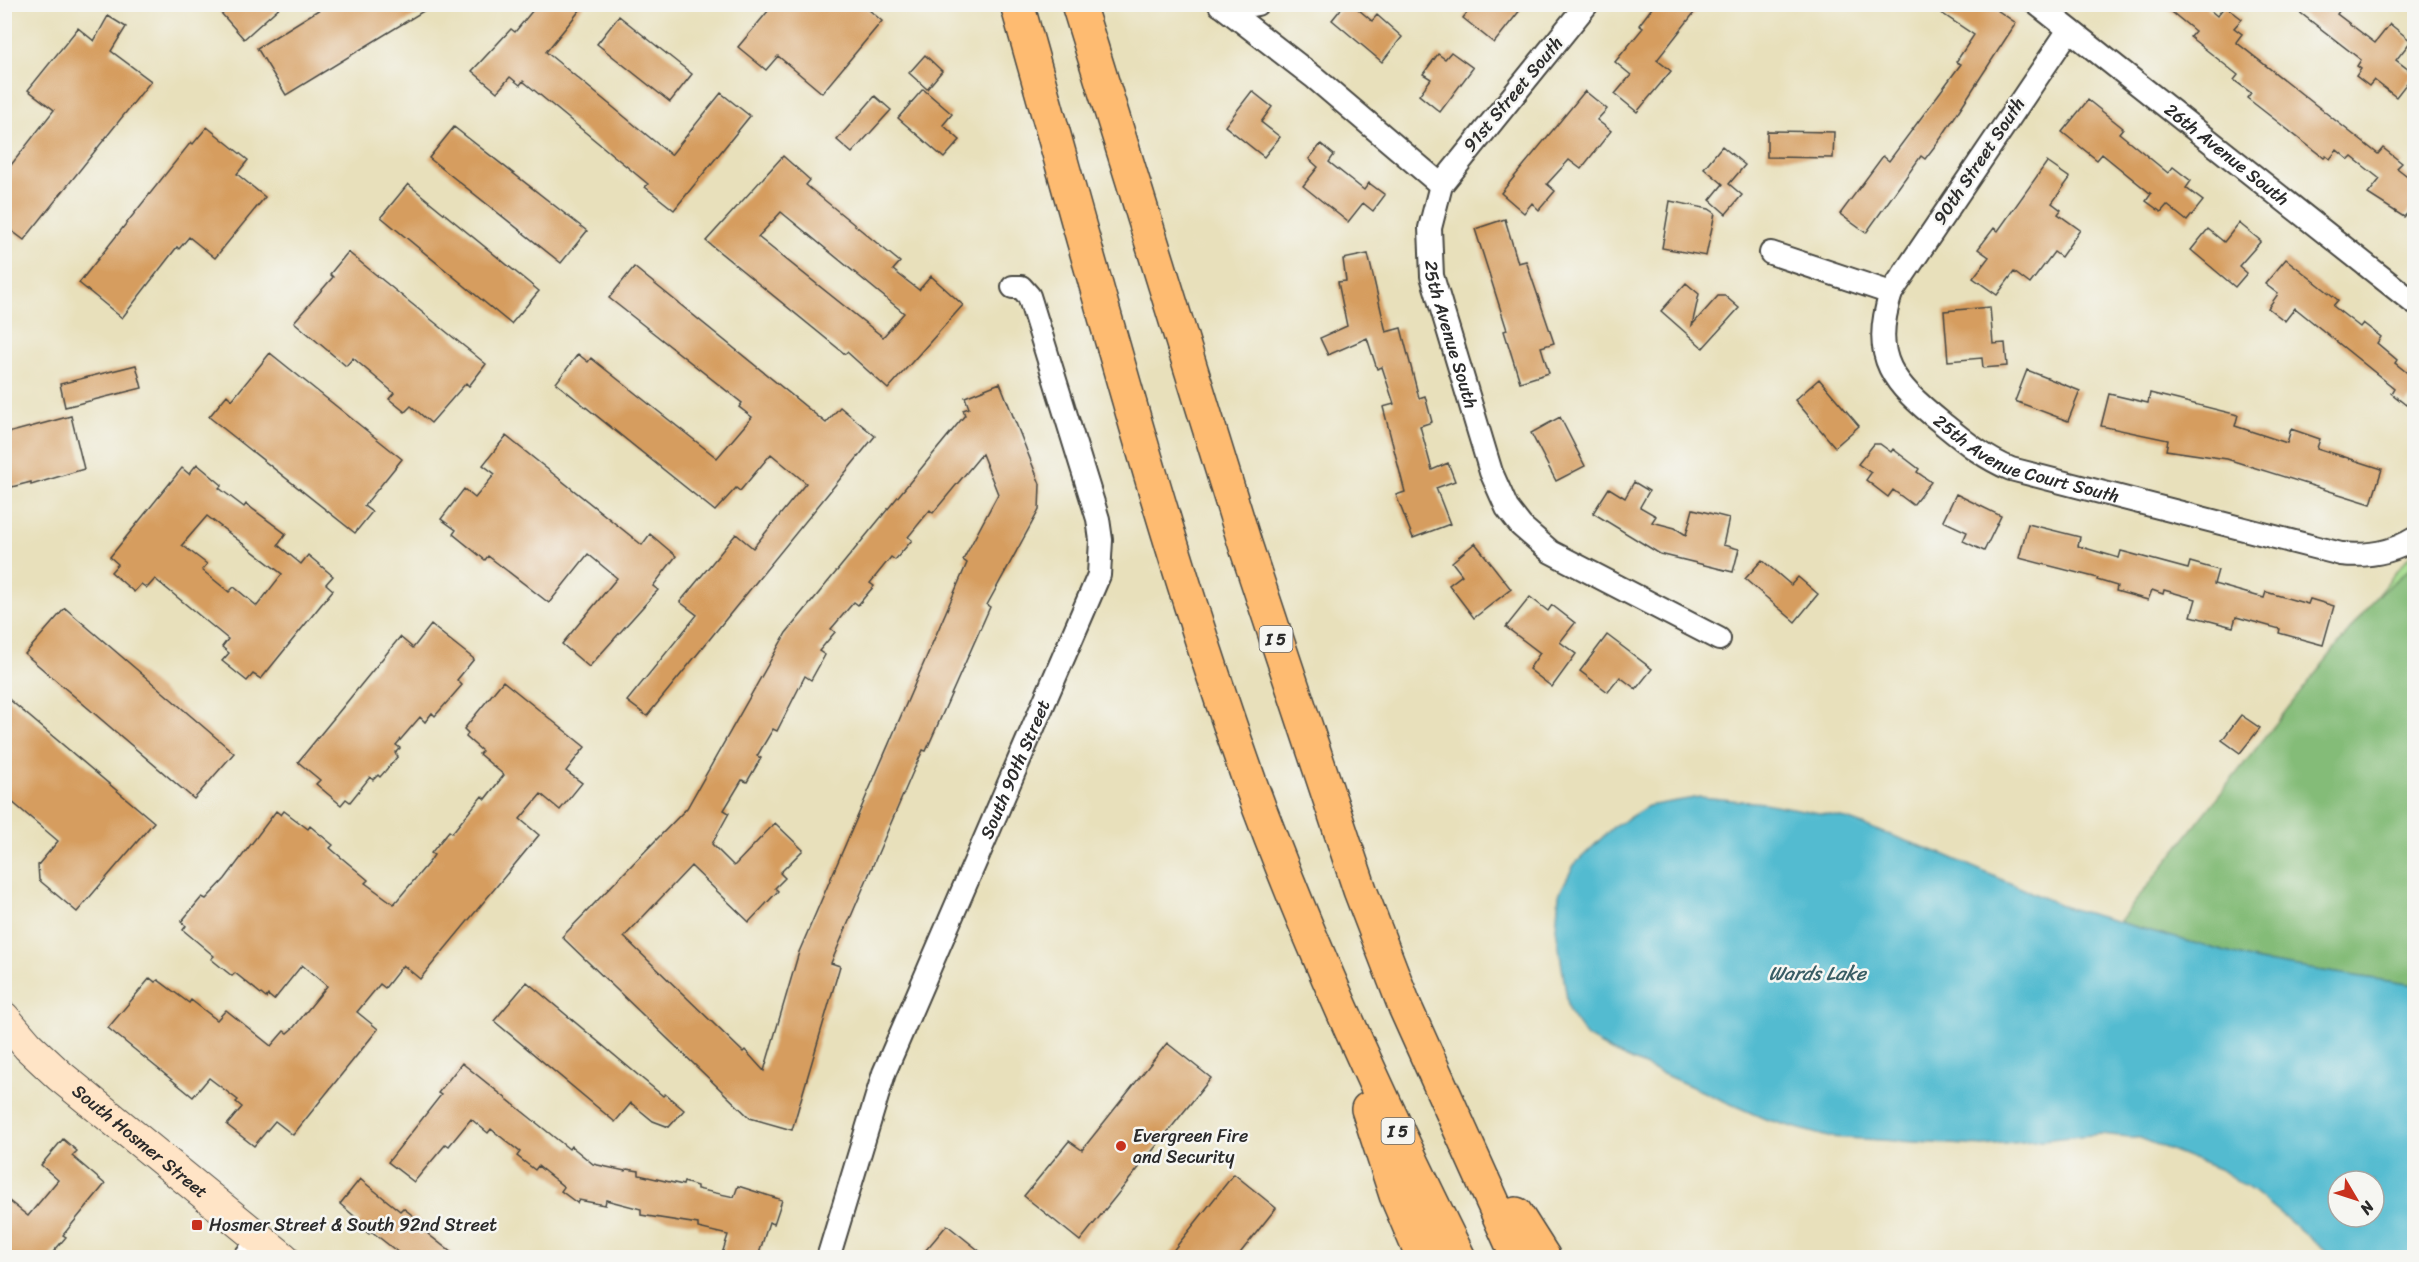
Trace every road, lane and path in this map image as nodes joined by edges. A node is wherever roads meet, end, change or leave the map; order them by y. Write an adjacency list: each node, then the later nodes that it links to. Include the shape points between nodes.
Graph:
1 (1017, 4): 15 (highway, I 5, via 1166,527 1250,781)
2 (1078, 4): 17 (highway, I 5, via 1245,544 1360,890 1406,1007)
3 (1257, 4): 6 (street, via 1236,8)
4 (1587, 4): 8 (street, 91st Street South)
5 (2037, 4): 7 (street, 26th Avenue South)
6 (1220, 5): 8 (street, via 1315,78)
7 (2069, 30): 11 (street, 90th Street South); 12 (street, 26th Avenue South)
8 (1441, 185): 14 (street, 25th Avenue South, via 1430,228 1432,276 1491,472 1507,508 1527,533 1551,552)
9 (1771, 253): 11 (street)
10 (1013, 287): 19 (street, South 90th Street, via 1021,287 1029,296 1098,519 1099,575 885,1073)
11 (1891, 293): 13 (street, 25th Avenue Court South, via 1882,338 1893,375 1906,393 1971,448 1994,462 2341,554 2385,552)
12 (2415, 303)
13 (2415, 539)
14 (1719, 639)
15 (1339, 1003): 20 (highway, via 1362,1092 1396,1195); 21 (highway, I 5)
16 (4, 1018): 18 (main road, South Hosmer Street, via 60,1076)
17 (1464, 1134): 22 (highway, I 5); 23 (highway)
18 (262, 1251)
19 (828, 1257)
20 (1423, 1257)
21 (1459, 1257)
22 (1518, 1257)
23 (1544, 1257)

